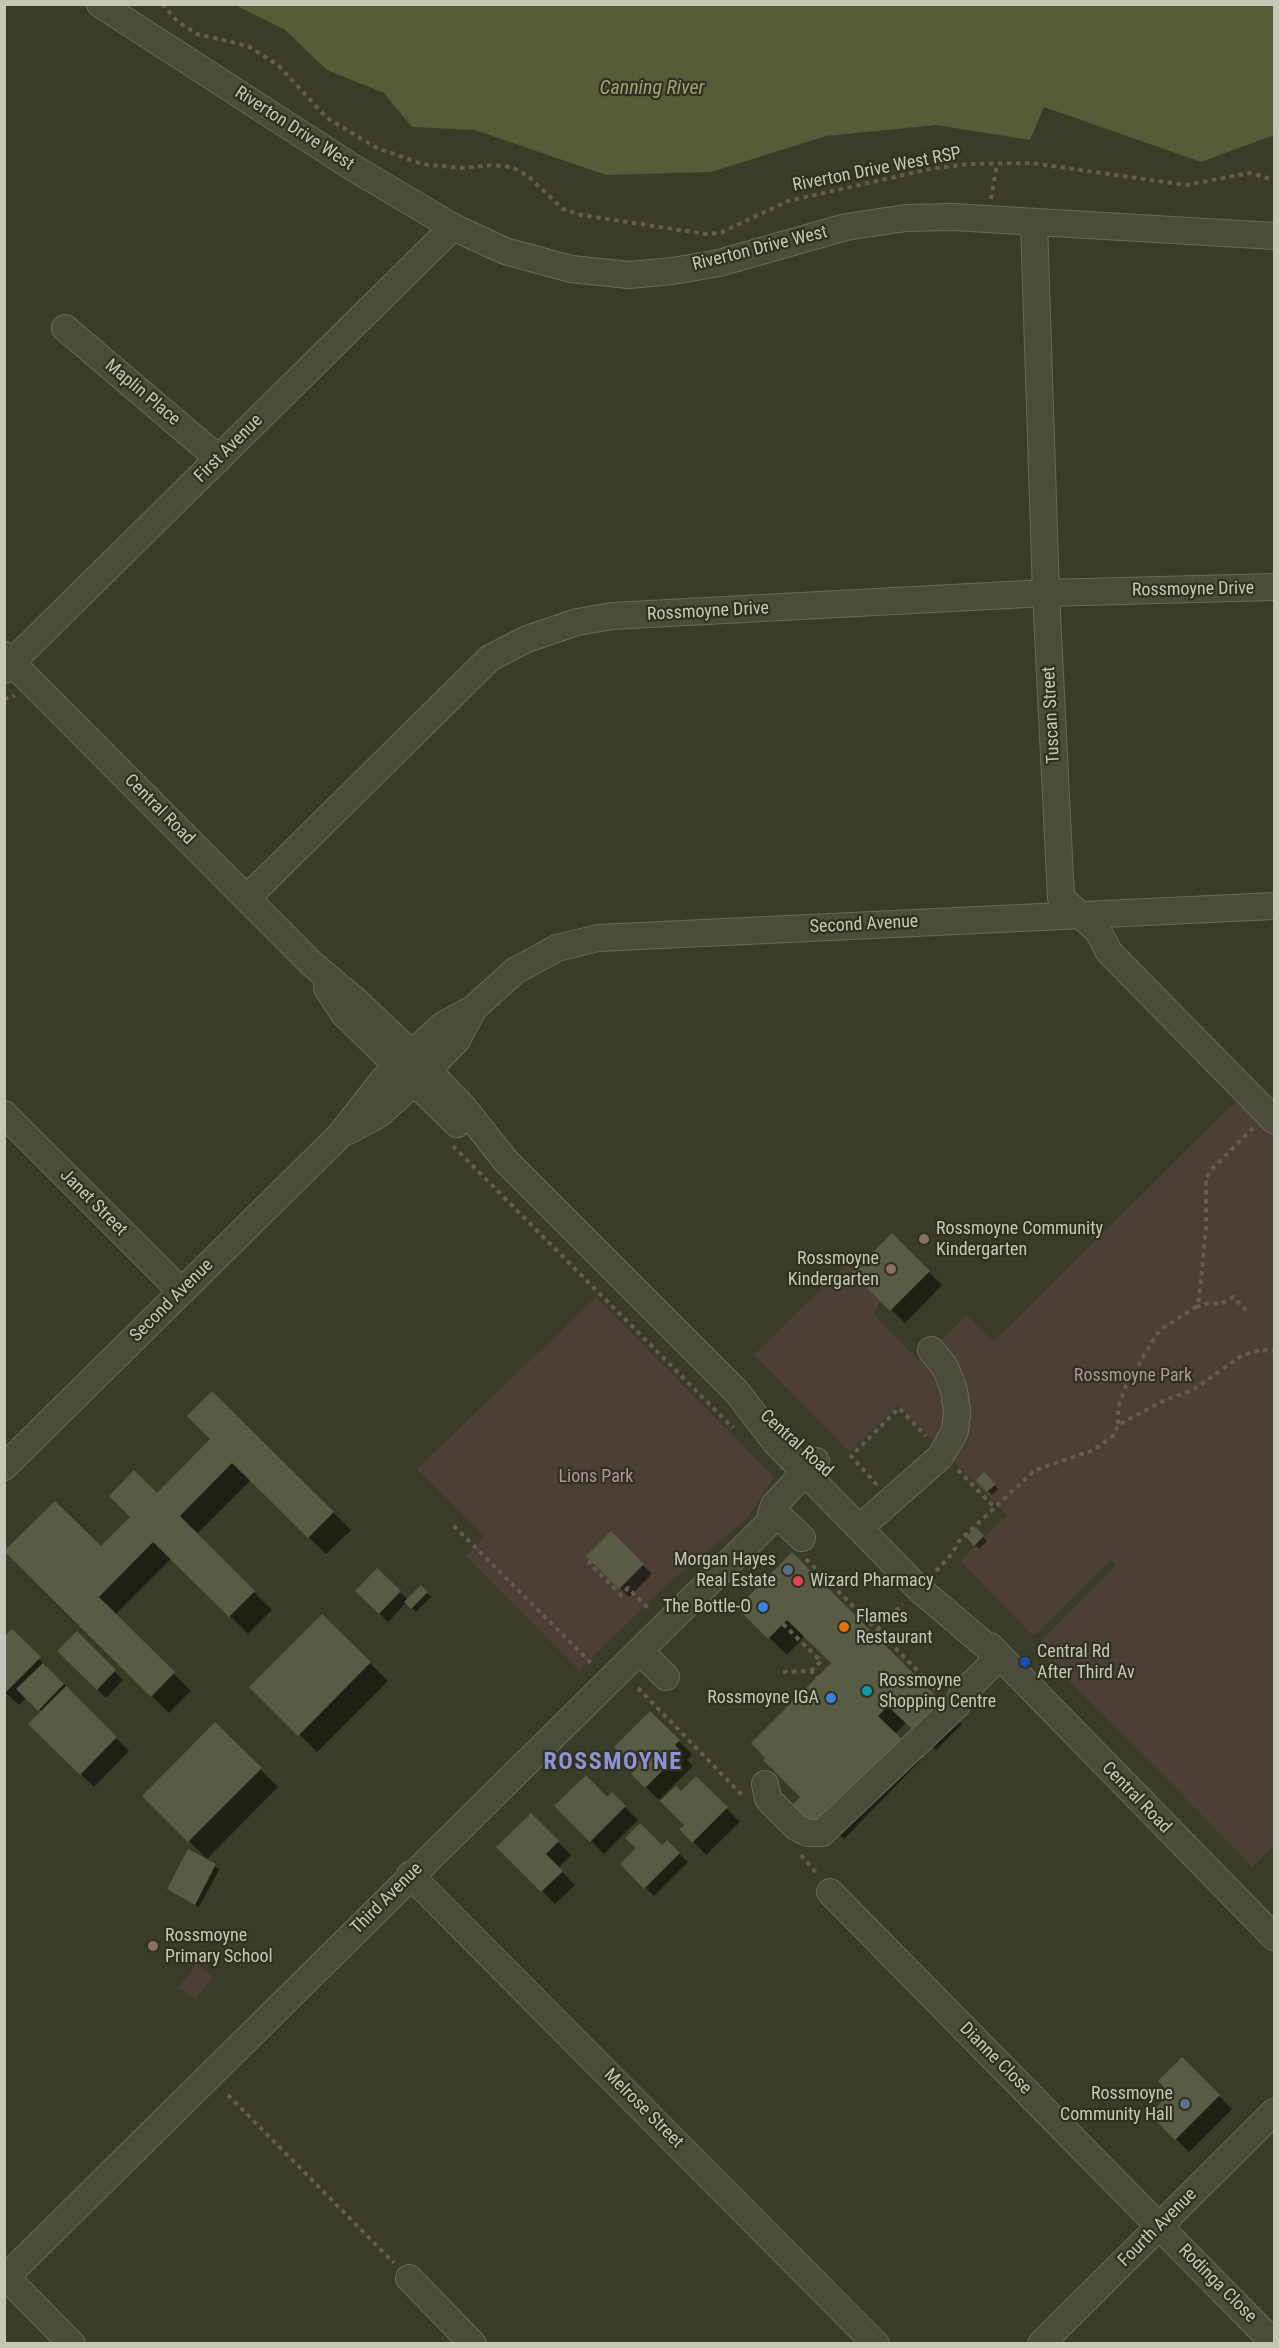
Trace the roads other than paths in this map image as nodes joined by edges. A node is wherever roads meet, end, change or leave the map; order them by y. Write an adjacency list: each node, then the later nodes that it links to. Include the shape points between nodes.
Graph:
1 (100, 4): 3 (street, Riverton Drive West, via 352,167)
2 (1034, 223): 3 (street, Riverton Drive West, via 953,217 866,222 719,263 629,274 541,262 505,251); 4 (street, Riverton Drive West); 8 (street, Tuscan Street)
3 (453, 227): 6 (street, First Avenue)
4 (1275, 236)
5 (65, 328): 6 (street, Maplin Place)
6 (219, 459): 9 (street, First Avenue)
7 (1275, 587): 8 (street, Rossmoyne Drive)
8 (1046, 593): 10 (street, Rossmoyne Drive, via 612,616 577,622 527,639 490,658); 12 (street, Tuscan Street, via 1061,898)
9 (7, 663): 10 (street, Central Road)
10 (247, 898): 13 (street, Central Road, via 312,964 344,1014)
11 (1275, 906): 12 (street, Second Avenue)
12 (1080, 915): 13 (street, Second Avenue, via 598,938 557,948 515,971 474,1008 457,1040); 15 (street, Tuscan Street, via 1098,931 1109,952)
13 (413, 1069): 16 (street, Second Avenue, via 378,1115 340,1135); 19 (street, Central Road, via 452,1121 505,1160 737,1392 785,1429)
14 (4, 1114): 16 (street, Janet Street)
15 (1271, 1117)
16 (181, 1292): 18 (street, Second Avenue)
17 (931, 1350): 20 (street, via 945,1367 954,1390 955,1431 940,1457)
18 (4, 1467)
19 (817, 1474): 20 (street, Central Road); 21 (street, Third Avenue, via 774,1505); 24 (street, Central Road, via 930,1599)
20 (872, 1517): 24 (street, Central Road, via 942,1587)
21 (776, 1521): 22 (street); 23 (street, Third Avenue)
22 (800, 1545)
23 (640, 1651): 25 (street); 27 (street, Third Avenue)
24 (999, 1657): 26 (street, via 957,1705 822,1833 807,1833 796,1827); 29 (street, Central Road)
25 (666, 1677)
26 (758, 1794)
27 (410, 1875): 32 (street, Third Avenue); 36 (street, Melrose Street)
28 (830, 1892): 31 (street, Dianne Close)
29 (1275, 1937)
30 (1275, 2112): 31 (street, Fourth Avenue)
31 (1159, 2226): 37 (street, Fourth Avenue); 38 (street, Rodinga Close)
32 (5, 2276): 34 (street)
33 (409, 2278): 35 (street)
34 (72, 2343)
35 (473, 2343)
36 (876, 2343)
37 (1041, 2343)
38 (1275, 2343)

